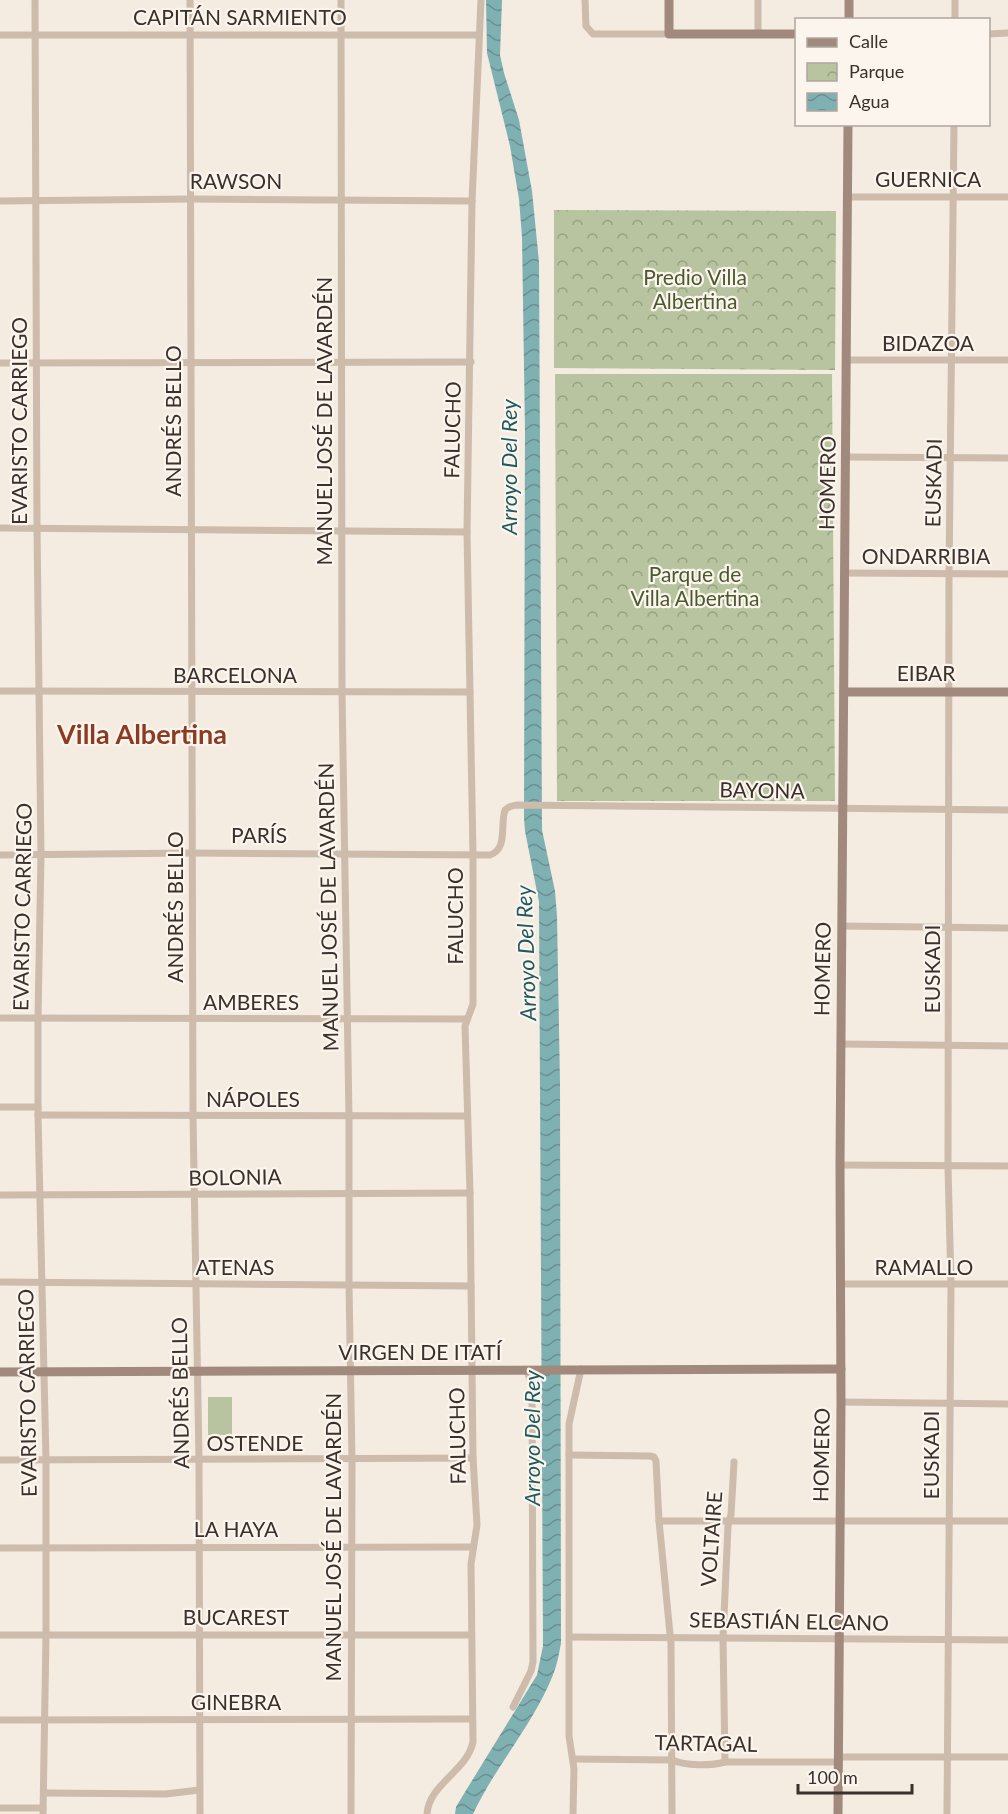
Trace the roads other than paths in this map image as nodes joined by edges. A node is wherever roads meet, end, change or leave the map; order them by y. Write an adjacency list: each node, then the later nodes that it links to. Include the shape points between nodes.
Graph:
1 (35, 0): 18 (street, EVARISTO CARRIEGO)
2 (190, 0): 19 (street, ANDRÉS BELLO)
3 (341, 0): 20 (street, MANUEL JOSÉ DE LAVARDÉN)
4 (481, 0): 21 (street, FALUCHO)
5 (585, 0): 15 (street, via 586,26 592,34)
6 (669, 0): 15 (main road)
7 (758, 0): 12 (street)
8 (849, 0): 10 (main road)
9 (955, 0): 11 (street)
10 (849, 18)
11 (955, 18)
12 (758, 33): 15 (main road); 16 (main road)
13 (990, 33): 14 (street)
14 (1008, 33)
15 (669, 34)
16 (795, 34)
17 (0, 35): 18 (street, CAPITÁN SARMIENTO)
18 (35, 35): 19 (street, CAPITÁN SARMIENTO); 30 (street, EVARISTO CARRIEGO)
19 (190, 35): 20 (street, CAPITÁN SARMIENTO); 27 (street, ANDRÉS BELLO)
20 (341, 35): 21 (street, CAPITÁN SARMIENTO); 28 (street, MANUEL JOSÉ DE LAVARDÉN)
21 (479, 35): 31 (street, FALUCHO)
22 (848, 126): 24 (main road, HOMERO)
23 (954, 126): 25 (street, EUSKADI)
24 (848, 197): 25 (street, GUERNICA); 32 (main road, HOMERO)
25 (954, 197): 26 (street, GUERNICA); 34 (street, EUSKADI)
26 (1008, 197)
27 (190, 199): 28 (street, RAWSON); 30 (street, RAWSON); 35 (street, ANDRÉS BELLO)
28 (342, 199): 31 (street, RAWSON); 36 (street, MANUEL JOSÉ DE LAVARDÉN)
29 (0, 201): 30 (street, RAWSON)
30 (36, 201): 39 (street, EVARISTO CARRIEGO)
31 (471, 201): 37 (street, FALUCHO)
32 (848, 360): 34 (street, BIDAZOA); 40 (main road, HOMERO)
33 (1008, 360): 34 (street, BIDAZOA)
34 (952, 361): 41 (street, EUSKADI)
35 (191, 362): 36 (street); 39 (street); 45 (street, ANDRÉS BELLO)
36 (341, 362): 37 (street); 46 (street, MANUEL JOSÉ DE LAVARDÉN)
37 (471, 362): 47 (street, FALUCHO)
38 (0, 363): 39 (street)
39 (37, 363): 44 (street, EVARISTO CARRIEGO)
40 (847, 457): 41 (street); 48 (main road, HOMERO)
41 (951, 458): 42 (street); 49 (street, EUSKADI)
42 (1008, 458)
43 (0, 528): 44 (street)
44 (37, 528): 45 (street); 52 (street, EVARISTO CARRIEGO)
45 (190, 530): 46 (street); 53 (street, ANDRÉS BELLO)
46 (342, 530): 47 (street); 58 (street, MANUEL JOSÉ DE LAVARDÉN)
47 (467, 532): 54 (street, FALUCHO)
48 (845, 573): 49 (street, ONDARRIBIA); 55 (main road, HOMERO)
49 (950, 574): 50 (street, ONDARRIBIA); 56 (street, EUSKADI)
50 (1008, 574)
51 (0, 691): 52 (street, BARCELONA)
52 (39, 691): 53 (street, BARCELONA); 66 (street, EVARISTO CARRIEGO)
53 (192, 692): 58 (street, BARCELONA); 63 (street, ANDRÉS BELLO)
54 (470, 692): 58 (street, BARCELONA); 67 (street, FALUCHO)
55 (844, 692): 56 (main road, EIBAR); 60 (main road, HOMERO)
56 (950, 692): 57 (main road, EIBAR); 62 (street, EUSKADI)
57 (1008, 692)
58 (342, 693): 64 (street, MANUEL JOSÉ DE LAVARDÉN)
59 (516, 805): 60 (street, BAYONA); 67 (street, PARÍS, via 505,810 499,849 490,855)
60 (842, 808): 62 (street, BAYONA); 68 (main road, HOMERO)
61 (1008, 810): 62 (street, BAYONA)
62 (949, 811): 69 (street, EUSKADI)
63 (192, 853): 64 (street, PARÍS); 66 (street, PARÍS); 73 (street, ANDRÉS BELLO)
64 (345, 853): 67 (street, PARÍS); 74 (street, MANUEL JOSÉ DE LAVARDÉN)
65 (0, 855): 66 (street, PARÍS)
66 (41, 855): 72 (street, EVARISTO CARRIEGO)
67 (473, 855): 75 (street, FALUCHO, via 473,1004)
68 (842, 926): 69 (street); 76 (main road, HOMERO)
69 (949, 927): 70 (street); 77 (street, EUSKADI)
70 (1008, 928)
71 (0, 1018): 72 (street, AMBERES)
72 (38, 1018): 73 (street, AMBERES); 80 (street, EVARISTO CARRIEGO)
73 (193, 1019): 74 (street, AMBERES); 81 (street, ANDRÉS BELLO)
74 (347, 1019): 75 (street, AMBERES); 83 (street, MANUEL JOSÉ DE LAVARDÉN)
75 (466, 1019): 82 (street, FALUCHO)
76 (841, 1044): 77 (street); 84 (main road, HOMERO)
77 (949, 1046): 78 (street); 86 (street, EUSKADI)
78 (1008, 1046)
79 (0, 1107): 80 (street, NÁPOLES)
80 (38, 1111): 81 (street, NÁPOLES); 90 (street, EVARISTO CARRIEGO)
81 (193, 1116): 83 (street, NÁPOLES); 91 (street, ANDRÉS BELLO)
82 (467, 1116): 83 (street, NÁPOLES); 88 (street, FALUCHO)
83 (349, 1117): 87 (street, MANUEL JOSÉ DE LAVARDÉN)
84 (840, 1165): 86 (street); 95 (main road, HOMERO)
85 (1008, 1166): 86 (street)
86 (948, 1167): 96 (street, EUSKADI)
87 (349, 1193): 88 (street, BOLONIA); 91 (street, BOLONIA); 98 (street, MANUEL JOSÉ DE LAVARDÉN)
88 (470, 1193): 99 (street, FALUCHO)
89 (0, 1195): 90 (street, BOLONIA)
90 (40, 1195): 91 (street, BOLONIA); 93 (street, EVARISTO CARRIEGO)
91 (195, 1195): 94 (street, ANDRÉS BELLO)
92 (0, 1282): 93 (street, ATENAS)
93 (43, 1282): 94 (street, ATENAS); 105 (street, EVARISTO CARRIEGO)
94 (196, 1284): 98 (street, ATENAS); 106 (street, ANDRÉS BELLO)
95 (840, 1284): 96 (street, RAMALLO); 101 (main road, HOMERO)
96 (951, 1284): 97 (street, RAMALLO); 109 (street, EUSKADI)
97 (1008, 1284)
98 (349, 1285): 99 (street, ATENAS); 102 (street, MANUEL JOSÉ DE LAVARDÉN)
99 (471, 1286): 107 (street, FALUCHO)
100 (577, 1369): 101 (main road, VIRGEN DE ITATÍ); 103 (main road, VIRGEN DE ITATÍ); 111 (street)
101 (841, 1370): 108 (main road, HOMERO)
102 (351, 1371): 106 (main road, VIRGEN DE ITATÍ); 107 (main road, VIRGEN DE ITATÍ); 116 (street, MANUEL JOSÉ DE LAVARDÉN)
103 (531, 1371): 107 (main road, VIRGEN DE ITATÍ); 139 (street, via 533,1662)
104 (0, 1372): 105 (main road, VIRGEN DE ITATÍ)
105 (45, 1372): 106 (main road, VIRGEN DE ITATÍ); 114 (street, EVARISTO CARRIEGO)
106 (198, 1372): 115 (street, ANDRÉS BELLO)
107 (473, 1372): 112 (street, FALUCHO)
108 (841, 1402): 109 (street); 118 (main road, HOMERO)
109 (949, 1403): 110 (street); 119 (street, EUSKADI)
110 (1008, 1404)
111 (569, 1455): 120 (street, via 654,1457); 133 (street)
112 (473, 1458): 116 (street, OSTENDE); 125 (street, FALUCHO, via 477,1525)
113 (0, 1460): 114 (street, OSTENDE)
114 (46, 1460): 115 (street, OSTENDE); 127 (street, EVARISTO CARRIEGO)
115 (199, 1460): 116 (street, OSTENDE); 123 (street, ANDRÉS BELLO)
116 (352, 1460): 124 (street, MANUEL JOSÉ DE LAVARDÉN)
117 (734, 1462): 121 (street, VOLTAIRE)
118 (840, 1520): 119 (street); 121 (street); 136 (main road, HOMERO)
119 (949, 1520): 122 (street); 137 (street, EUSKADI)
120 (659, 1521): 121 (street); 134 (street)
121 (729, 1521): 135 (street, VOLTAIRE)
122 (1008, 1521)
123 (198, 1547): 124 (street, LA HAYA); 127 (street, LA HAYA); 128 (street, ANDRÉS BELLO)
124 (352, 1547): 125 (street, LA HAYA); 131 (street, MANUEL JOSÉ DE LAVARDÉN)
125 (472, 1547): 132 (street, FALUCHO)
126 (0, 1548): 127 (street, LA HAYA)
127 (46, 1548): 130 (street, EVARISTO CARRIEGO)
128 (199, 1634): 130 (street, BUCAREST); 131 (street, BUCAREST); 142 (street, ANDRÉS BELLO)
129 (0, 1635): 130 (street, BUCAREST)
130 (46, 1635): 144 (street, EVARISTO CARRIEGO)
131 (351, 1635): 132 (street, BUCAREST); 143 (street, MANUEL JOSÉ DE LAVARDÉN)
132 (471, 1635): 140 (street, FALUCHO)
133 (570, 1637): 134 (street, SEBASTIÁN ELCANO); 147 (street, via 569,1736)
134 (670, 1637): 135 (street, SEBASTIÁN ELCANO); 149 (street)
135 (723, 1638): 136 (street, SEBASTIÁN ELCANO); 150 (street, VOLTAIRE)
136 (839, 1639): 137 (street, SEBASTIÁN ELCANO); 148 (main road, HOMERO)
137 (947, 1640): 138 (street, SEBASTIÁN ELCANO); 145 (street, EUSKADI)
138 (1008, 1640)
139 (513, 1707)
140 (472, 1719): 143 (street, GINEBRA); 157 (street, FALUCHO, via 467,1758 431,1798)
141 (0, 1720): 144 (street, GINEBRA)
142 (198, 1720): 143 (street, GINEBRA); 144 (street, GINEBRA); 151 (street, ANDRÉS BELLO)
143 (350, 1720): 156 (street, MANUEL JOSÉ DE LAVARDÉN)
144 (44, 1721): 152 (street, EVARISTO CARRIEGO)
145 (946, 1757): 146 (street, TARTAGAL); 148 (street, TARTAGAL); 161 (street, EUSKADI)
146 (1008, 1757)
147 (573, 1759): 149 (street, TARTAGAL); 158 (street)
148 (839, 1759): 150 (street, TARTAGAL); 160 (main road, HOMERO)
149 (672, 1760): 150 (street, TARTAGAL); 159 (street)
150 (725, 1762)
151 (199, 1790): 152 (street, via 166,1794); 155 (street, ANDRÉS BELLO)
152 (44, 1792): 154 (street, EVARISTO CARRIEGO)
153 (0, 1808): 154 (street)
154 (43, 1811)
155 (200, 1814)
156 (351, 1814)
157 (427, 1814)
158 (573, 1814)
159 (672, 1814)
160 (838, 1814)
161 (947, 1814)

